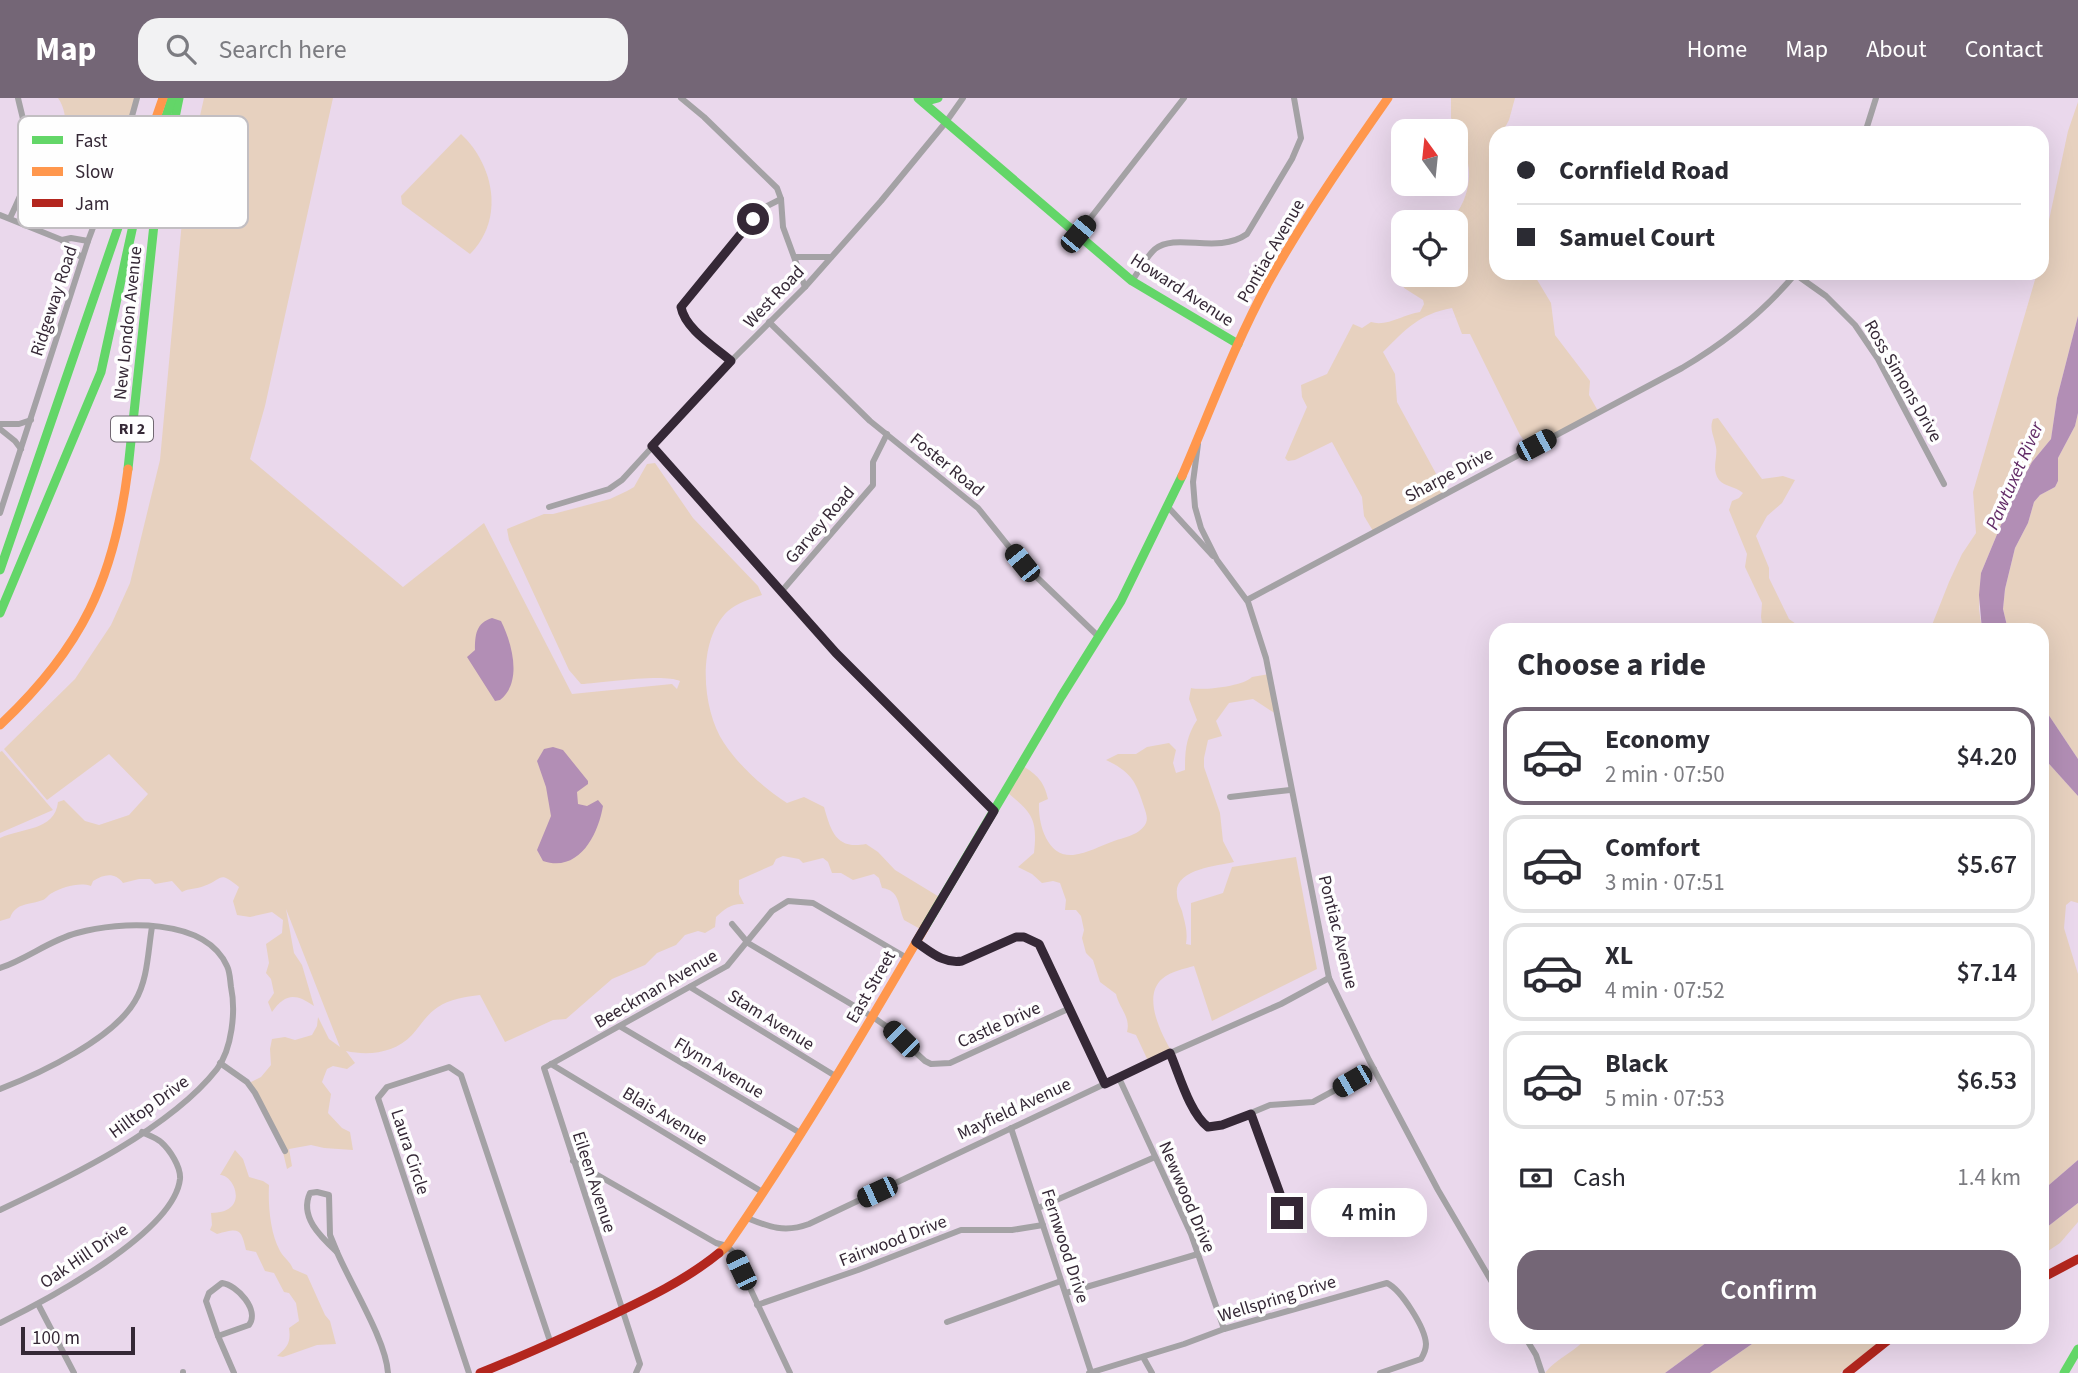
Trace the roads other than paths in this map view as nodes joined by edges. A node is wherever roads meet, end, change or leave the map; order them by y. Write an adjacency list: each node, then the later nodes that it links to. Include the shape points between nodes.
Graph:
1 (18, 98): 15 (street)
2 (136, 98): 16 (street, Ridgeway Road)
3 (155, 98): 17 (main road)
4 (163, 98): 18 (main road, New London Avenue)
5 (172, 98): 19 (main road)
6 (179, 98): 20 (main road, New London Avenue / RI 2)
7 (681, 98): 23 (street, via 766,176)
8 (938, 98): 14 (main road)
9 (963, 98): 21 (street, West Road)
10 (1184, 98): 33 (street)
11 (1294, 98): 41 (street, via 1301,138 1247,233 1213,245 1180,242 1161,246)
12 (1388, 98): 44 (main road, Pontiac Avenue, via 1300,228)
13 (1875, 98): 22 (street)
14 (920, 100): 21 (main road, Howard Avenue)
15 (22, 116)
16 (131, 116)
17 (151, 116)
18 (156, 116)
19 (166, 116)
20 (174, 116)
21 (946, 122): 33 (main road, Howard Avenue); 37 (street, West Road)
22 (1867, 126)
23 (781, 199): 36 (street, via 783,227); 45 (street, via 758,213 681,307 688,323)
24 (18, 201): 26 (street)
25 (0, 215): 26 (street)
26 (10, 218): 27 (street)
27 (18, 221)
28 (34, 228): 34 (street)
29 (93, 228): 35 (street, Ridgeway Road)
30 (117, 228): 57 (main road, New London Avenue)
31 (132, 228): 60 (main road, via 101,372)
32 (155, 228): 62 (main road, New London Avenue / RI 2, via 125,495 111,560 77,636 40,685)
33 (1078, 234): 41 (main road, Howard Avenue)
34 (62, 240): 35 (street); 38 (street)
35 (88, 241): 38 (street, Ridgeway Road)
36 (795, 257): 37 (street); 42 (street)
37 (831, 257): 42 (street, West Road)
38 (82, 258): 46 (street, Ridgeway Road)
39 (1790, 280): 59 (street, Sharpe Drive, via 1747,325 1682,369)
40 (1804, 280): 52 (street, Ross Simons Drive, via 1861,333)
41 (1132, 281): 44 (main road, Howard Avenue)
42 (805, 286): 43 (street, West Road)
43 (769, 322): 45 (street, West Road); 49 (street, Foster Road)
44 (1238, 344): 48 (main road, Pontiac Avenue)
45 (731, 361): 50 (street, West Road)
46 (31, 420): 47 (street); 51 (street, Ridgeway Road)
47 (0, 426): 51 (street)
48 (1201, 430): 54 (main road, Pontiac Avenue); 56 (street, Pontiac Avenue, via 1194,465 1195,507)
49 (887, 434): 58 (street, Garvey Road, via 876,454 873,485); 61 (street, Foster Road, via 978,508 1022,563)
50 (652, 446): 53 (street, West Road, via 615,486); 58 (street)
51 (21, 449): 55 (street, Ridgeway Road)
52 (1944, 484)
53 (549, 507)
54 (1168, 507): 56 (street, Pontiac Avenue); 61 (main road, East Street)
55 (0, 513)
56 (1217, 560): 59 (street, Pontiac Avenue)
57 (1, 569)
58 (781, 592): 65 (street)
59 (1247, 600): 63 (street, Pontiac Avenue, via 1266,658)
60 (0, 613)
61 (1098, 637): 65 (main road, East Street)
62 (0, 725)
63 (1290, 790): 64 (street); 72 (street, Pontiac Avenue)
64 (1230, 797)
65 (994, 811): 68 (main road, East Street)
66 (732, 924): 69 (street, Castle Drive)
67 (152, 927): 71 (street, Hilltop Drive, via 125,925 75,933); 78 (street, Hilltop Drive, via 180,929 198,937 216,950 227,967 233,1022); 84 (street, via 137,999 122,1019 83,1048)
68 (916, 942): 70 (main road, East Street); 74 (street, via 953,962 1016,937 1029,938 1039,944)
69 (748, 943): 70 (street, Beeckman Avenue, via 778,905 813,903); 73 (street, Beeckman Avenue, via 727,966); 75 (street, Castle Drive)
70 (907, 958): 75 (main road, East Street)
71 (0, 968)
72 (1329, 978): 77 (street, Mayfield Avenue); 80 (street, Pontiac Avenue)
73 (690, 987): 76 (street, Beeckman Avenue); 81 (street, Stam Avenue)
74 (1068, 1009): 75 (street, Castle Drive, via 940,1064 925,1061); 83 (street)
75 (873, 1017): 81 (main road, East Street)
76 (621, 1027): 79 (street, Beeckman Avenue); 88 (street, Flynn Avenue)
77 (1170, 1053): 82 (street, Mayfield Avenue); 85 (street, via 1202,1123 1222,1125)
78 (220, 1063): 87 (street, Hilltop Drive, via 197,1091); 89 (street, via 247,1082)
79 (551, 1064): 91 (street, Eileen Avenue, via 544,1068); 92 (street, Blais Avenue)
80 (1374, 1069): 85 (street, via 1313,1102 1270,1105); 103 (street, Pontiac Avenue)
81 (837, 1077): 88 (main road, East Street)
82 (1119, 1078): 83 (street, Mayfield Avenue); 90 (street, Newwood Drive)
83 (1105, 1084): 86 (street, Mayfield Avenue)
84 (0, 1089)
85 (1251, 1114): 97 (street)
86 (1011, 1128): 93 (street, Fernwood Drive); 95 (street, Mayfield Avenue, via 797,1229 773,1228)
87 (142, 1132): 94 (street, Hilltop Drive, via 68,1178); 106 (street, Oak Hill Drive, via 162,1142 178,1166 180,1180 170,1203 138,1239)
88 (802, 1134): 92 (main road, East Street)
89 (285, 1151)
90 (1155, 1157): 93 (street); 100 (street, Newwood Drive)
91 (573, 1161): 98 (street); 108 (street, Eileen Avenue)
92 (764, 1193): 95 (main road, East Street)
93 (1038, 1208): 96 (street, Fernwood Drive)
94 (0, 1210)
95 (747, 1218): 98 (main road, East Street)
96 (1043, 1225): 104 (street, Fernwood Drive); 107 (street, Fairwood Drive, via 961,1230)
97 (1291, 1227)
98 (727, 1246): 107 (street); 108 (main road, via 702,1267)
99 (337, 1252): 99 (street, via 330,1235 329,1195 310,1194 310,1221); 120 (street, via 375,1333)
100 (1198, 1254): 105 (street); 111 (street, Newwood Drive)
101 (2078, 1259): 102 (main road)
102 (2049, 1274)
103 (1489, 1277)
104 (1061, 1281): 105 (street, Fernwood Drive); 109 (street)
105 (1066, 1293): 125 (street, Fernwood Drive)
106 (38, 1304): 110 (street, Oak Hill Drive); 118 (street)
107 (758, 1305): 124 (street)
108 (621, 1311): 113 (main road); 123 (street, Eileen Avenue, via 640,1364)
109 (947, 1322)
110 (0, 1323)
111 (1224, 1329): 117 (street, Wellspring Drive); 127 (street, Wellspring Drive, via 1387,1283 1399,1292 1426,1341 1420,1359)
112 (218, 1336): 112 (street, via 206,1301 214,1287 231,1284 253,1313 253,1321); 119 (street)
113 (551, 1344): 121 (street, Laura Circle, via 461,1075 449,1067 387,1087 378,1098); 122 (main road)
114 (1529, 1344): 128 (street)
115 (1883, 1344): 129 (main road)
116 (2078, 1349): 130 (main road)
117 (1143, 1357): 125 (street, Wellspring Drive); 126 (street)
118 (74, 1373)
119 (234, 1373)
120 (388, 1373)
121 (469, 1373)
122 (480, 1373)
123 (636, 1373)
124 (790, 1373)
125 (1090, 1373)
126 (1152, 1373)
127 (1380, 1373)
128 (1542, 1373)
129 (1847, 1373)
130 (2064, 1373)

